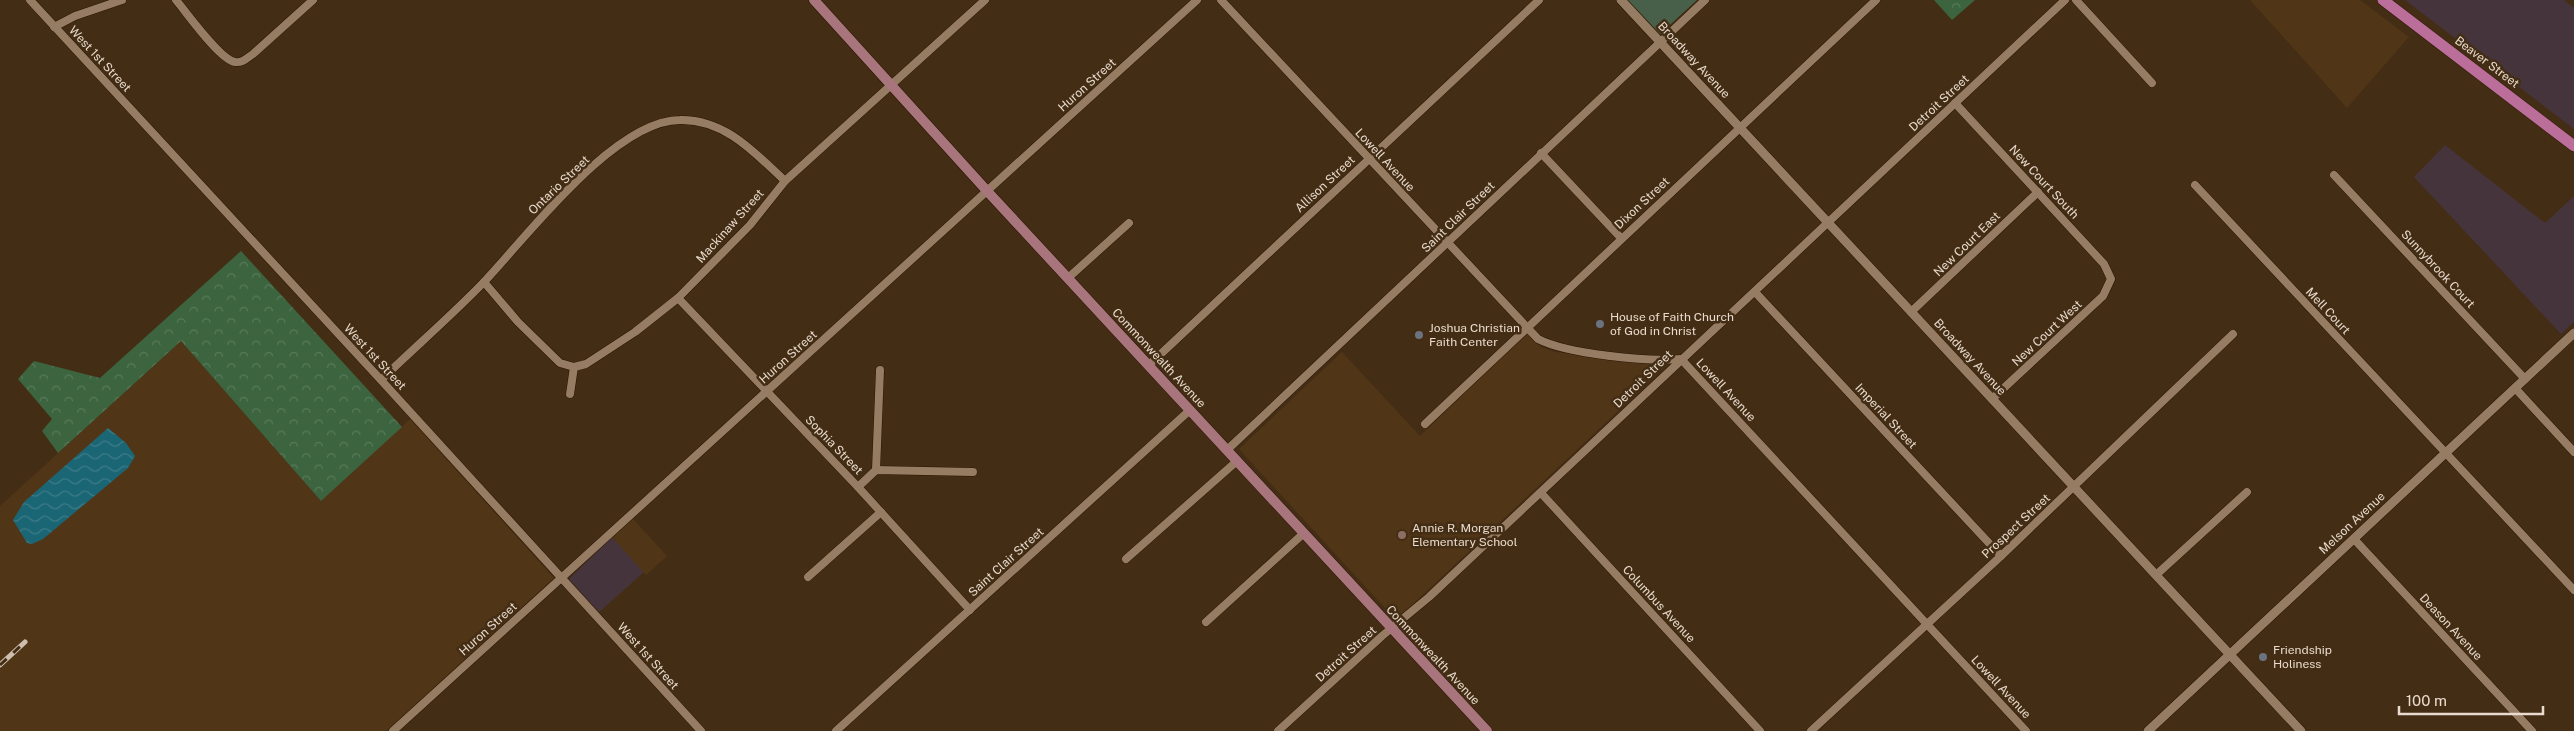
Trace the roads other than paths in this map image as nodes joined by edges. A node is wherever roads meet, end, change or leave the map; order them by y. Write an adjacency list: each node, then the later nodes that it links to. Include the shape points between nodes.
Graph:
1 (30, 0): 16 (street, West 1st Street)
2 (122, 0): 16 (street)
3 (176, 0): 4 (street, via 224,56 236,62 253,54)
4 (313, 0)
5 (814, 0): 19 (main road, Commonwealth Avenue)
6 (985, 0): 19 (street, Mackinaw Street)
7 (1197, 0): 28 (street, Huron Street)
8 (1221, 0): 24 (street, Lowell Avenue)
9 (1539, 0): 24 (street, Allison Street)
10 (1621, 0): 17 (street, Broadway Avenue)
11 (1705, 0): 17 (street, Saint Clair Street)
12 (1876, 0): 21 (street, Dixon Street)
13 (2065, 0): 20 (street, Detroit Street)
14 (2076, 0): 18 (street)
15 (2383, 0): 22 (main road, Beaver Street)
16 (54, 27): 48 (street, West 1st Street)
17 (1660, 42): 21 (street, Broadway Avenue); 23 (street, Saint Clair Street)
18 (2152, 83)
19 (893, 84): 26 (street, Mackinaw Street); 28 (main road, Commonwealth Avenue)
20 (1955, 103): 29 (street, New Court South); 31 (street, Detroit Street)
21 (1741, 128): 31 (street, Broadway Avenue); 32 (street, Dixon Street)
22 (2574, 146)
23 (1542, 153): 32 (street); 33 (street, Saint Clair Street)
24 (1368, 159): 33 (street, Lowell Avenue); 44 (street, Allison Street)
25 (2334, 175): 47 (street, Sunnybrook Court)
26 (785, 181): 36 (street, Ontario Street, via 744,144 720,128 693,121 666,121 633,136 586,174 537,222); 38 (street, Mackinaw Street, via 750,225)
27 (2195, 185): 57 (street, Mell Court)
28 (988, 192): 34 (main road, Commonwealth Avenue); 50 (street, Huron Street)
29 (2038, 192): 35 (street, New Court South, via 2104,264); 39 (street, New Court East)
30 (1129, 223): 34 (street)
31 (1828, 224): 37 (street, Detroit Street); 39 (street, Broadway Avenue)
32 (1621, 238): 40 (street, Dixon Street)
33 (1447, 243): 40 (street, Lowell Avenue); 55 (street, Saint Clair Street)
34 (1068, 278): 44 (main road, Commonwealth Avenue)
35 (2111, 279): 52 (street, New Court West, via 2103,296)
36 (484, 282): 45 (street, via 538,343 560,363); 48 (street, Ontario Street)
37 (1755, 292): 43 (street, Detroit Street); 68 (street, Imperial Street)
38 (678, 298): 45 (street, Mackinaw Street, via 635,332 586,364); 50 (street, Sophia Street)
39 (1911, 312): 52 (street, Broadway Avenue)
40 (1528, 328): 43 (street, Lowell Avenue, via 1538,339 1563,349 1664,360); 54 (street, Dixon Street)
41 (2574, 333): 47 (street, Melson Avenue)
42 (2233, 334): 62 (street, Prospect Street)
43 (1681, 358): 64 (street, Detroit Street); 76 (street, Lowell Avenue)
44 (1149, 365): 53 (main road, Commonwealth Avenue)
45 (574, 367): 51 (street)
46 (880, 370): 59 (street)
47 (2525, 379): 49 (street, Melson Avenue)
48 (381, 380): 72 (street, West 1st Street)
49 (2515, 388): 56 (street); 57 (street, Melson Avenue)
50 (767, 391): 61 (street, Sophia Street); 72 (street, Huron Street)
51 (570, 394)
52 (1992, 399): 62 (street, Broadway Avenue)
53 (1190, 410): 55 (main road, Commonwealth Avenue); 74 (street, Saint Clair Street)
54 (1424, 424)
55 (1227, 450): 58 (main road, Commonwealth Avenue)
56 (2574, 452)
57 (2446, 453): 67 (street, Melson Avenue); 73 (street, Mell Court)
58 (1237, 461): 66 (main road, Commonwealth Avenue); 69 (street)
59 (876, 470): 60 (street); 61 (street)
60 (973, 472)
61 (858, 487): 65 (street, Sophia Street)
62 (2074, 487): 68 (street, Prospect Street); 70 (street, Broadway Avenue)
63 (2246, 492): 70 (street)
64 (1541, 493): 77 (street, Detroit Street); 84 (street, Columbus Avenue)
65 (881, 512): 71 (street); 74 (street, Sophia Street)
66 (1304, 533): 75 (street); 77 (main road, Commonwealth Avenue)
67 (2354, 539): 78 (street, Melson Avenue); 89 (street, Deason Avenue)
68 (2001, 556): 76 (street, Prospect Street)
69 (1126, 559)
70 (2156, 575): 78 (street, Broadway Avenue)
71 (808, 576)
72 (561, 578): 79 (street, Huron Street); 80 (street, West 1st Street)
73 (2574, 590)
74 (970, 610): 81 (street, Saint Clair Street)
75 (1206, 622)
76 (1927, 623): 85 (street, Prospect Street); 86 (street, Lowell Avenue)
77 (1392, 629): 82 (street, Detroit Street); 83 (main road, Commonwealth Avenue)
78 (2230, 654): 87 (street, Melson Avenue); 88 (street, Broadway Avenue)
79 (393, 731)
80 (701, 731)
81 (836, 731)
82 (1278, 731)
83 (1487, 731)
84 (1760, 731)
85 (1811, 731)
86 (2026, 731)
87 (2148, 731)
88 (2301, 731)
89 (2532, 731)

